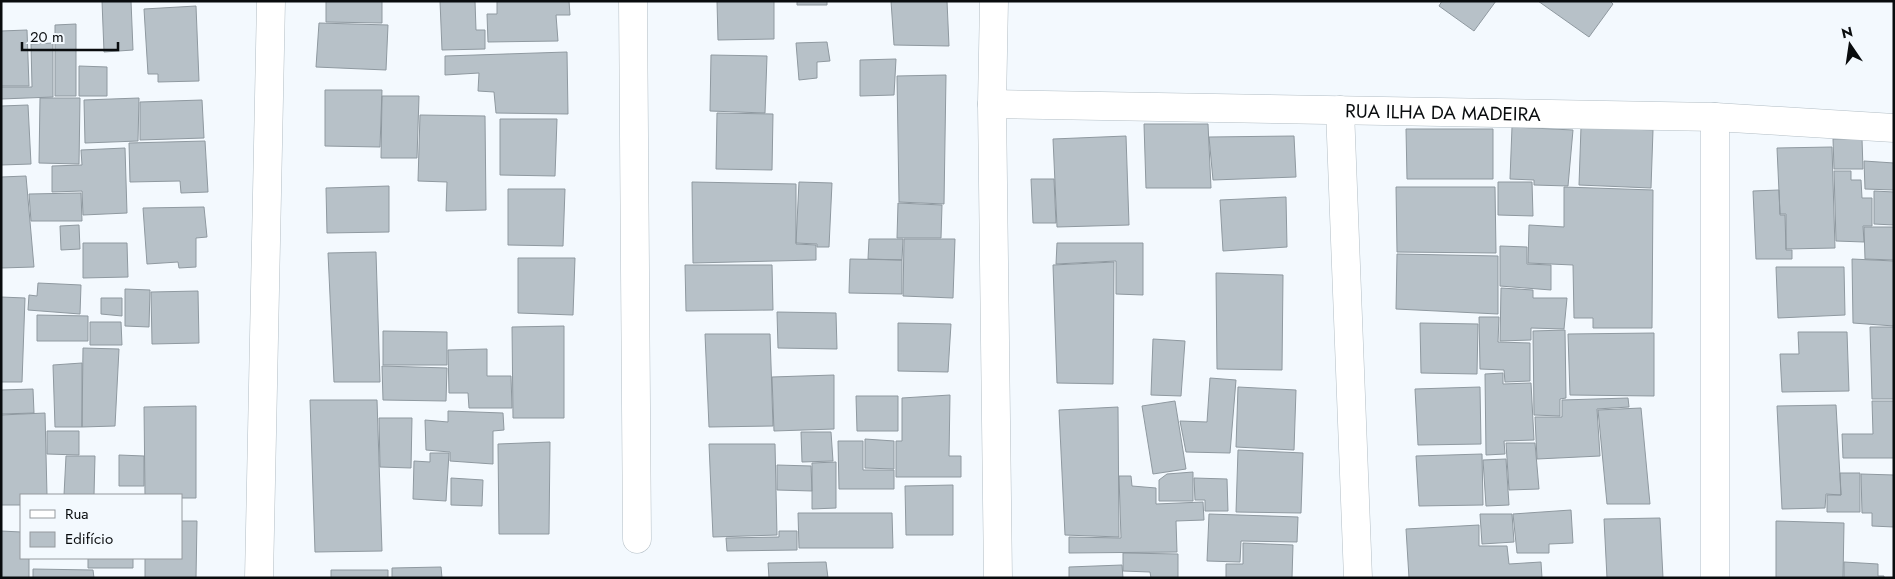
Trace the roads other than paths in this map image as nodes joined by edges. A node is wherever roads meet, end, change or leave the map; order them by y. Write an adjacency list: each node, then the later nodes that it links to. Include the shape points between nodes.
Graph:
1 (271, 1): 9 (street)
2 (633, 1): 8 (street)
3 (994, 1): 4 (street)
4 (992, 104): 5 (street, RUA ILHA DA MADEIRA); 10 (street)
5 (1340, 110): 6 (street, RUA ILHA DA MADEIRA); 11 (street)
6 (1715, 117): 7 (street, RUA ILHA DA MADEIRA); 12 (street)
7 (1894, 128)
8 (637, 539)
9 (259, 578)
10 (998, 578)
11 (1358, 578)
12 (1715, 578)

